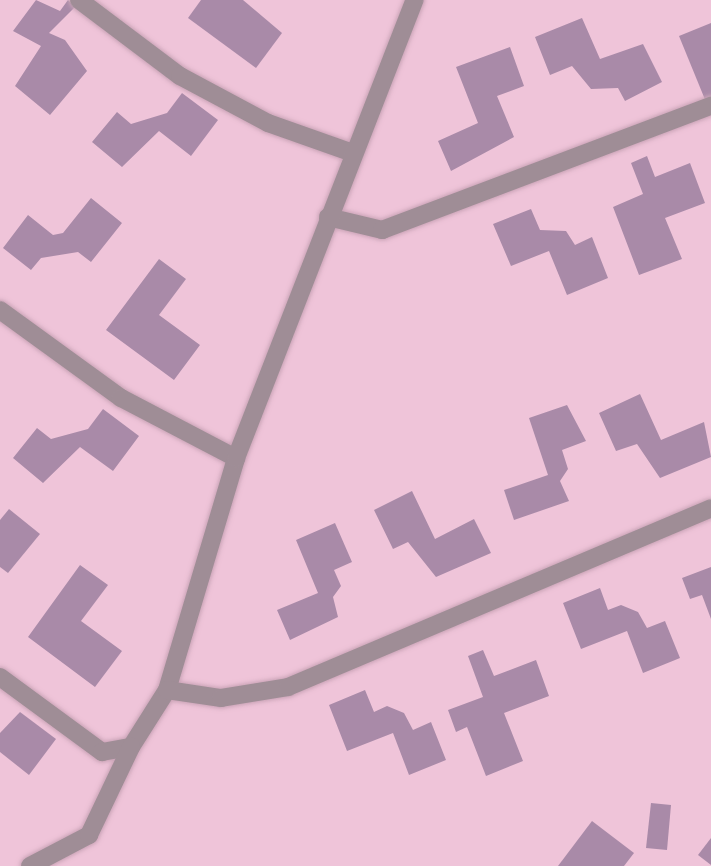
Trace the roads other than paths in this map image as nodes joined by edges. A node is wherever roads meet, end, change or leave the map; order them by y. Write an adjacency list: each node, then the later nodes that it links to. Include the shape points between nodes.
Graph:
1 (79, 0): 4 (street, via 180,76 268,123)
2 (415, 0): 4 (street)
3 (711, 106): 5 (street, via 382,230)
4 (350, 152): 5 (street)
5 (328, 217): 7 (street)
6 (0, 310): 7 (street, via 121,398)
7 (236, 457): 10 (street)
8 (711, 508): 10 (street, via 288,687 221,698)
9 (0, 677): 11 (street, via 102,752)
10 (167, 690): 11 (street)
11 (131, 747): 12 (street, via 89,835)
12 (30, 866)

